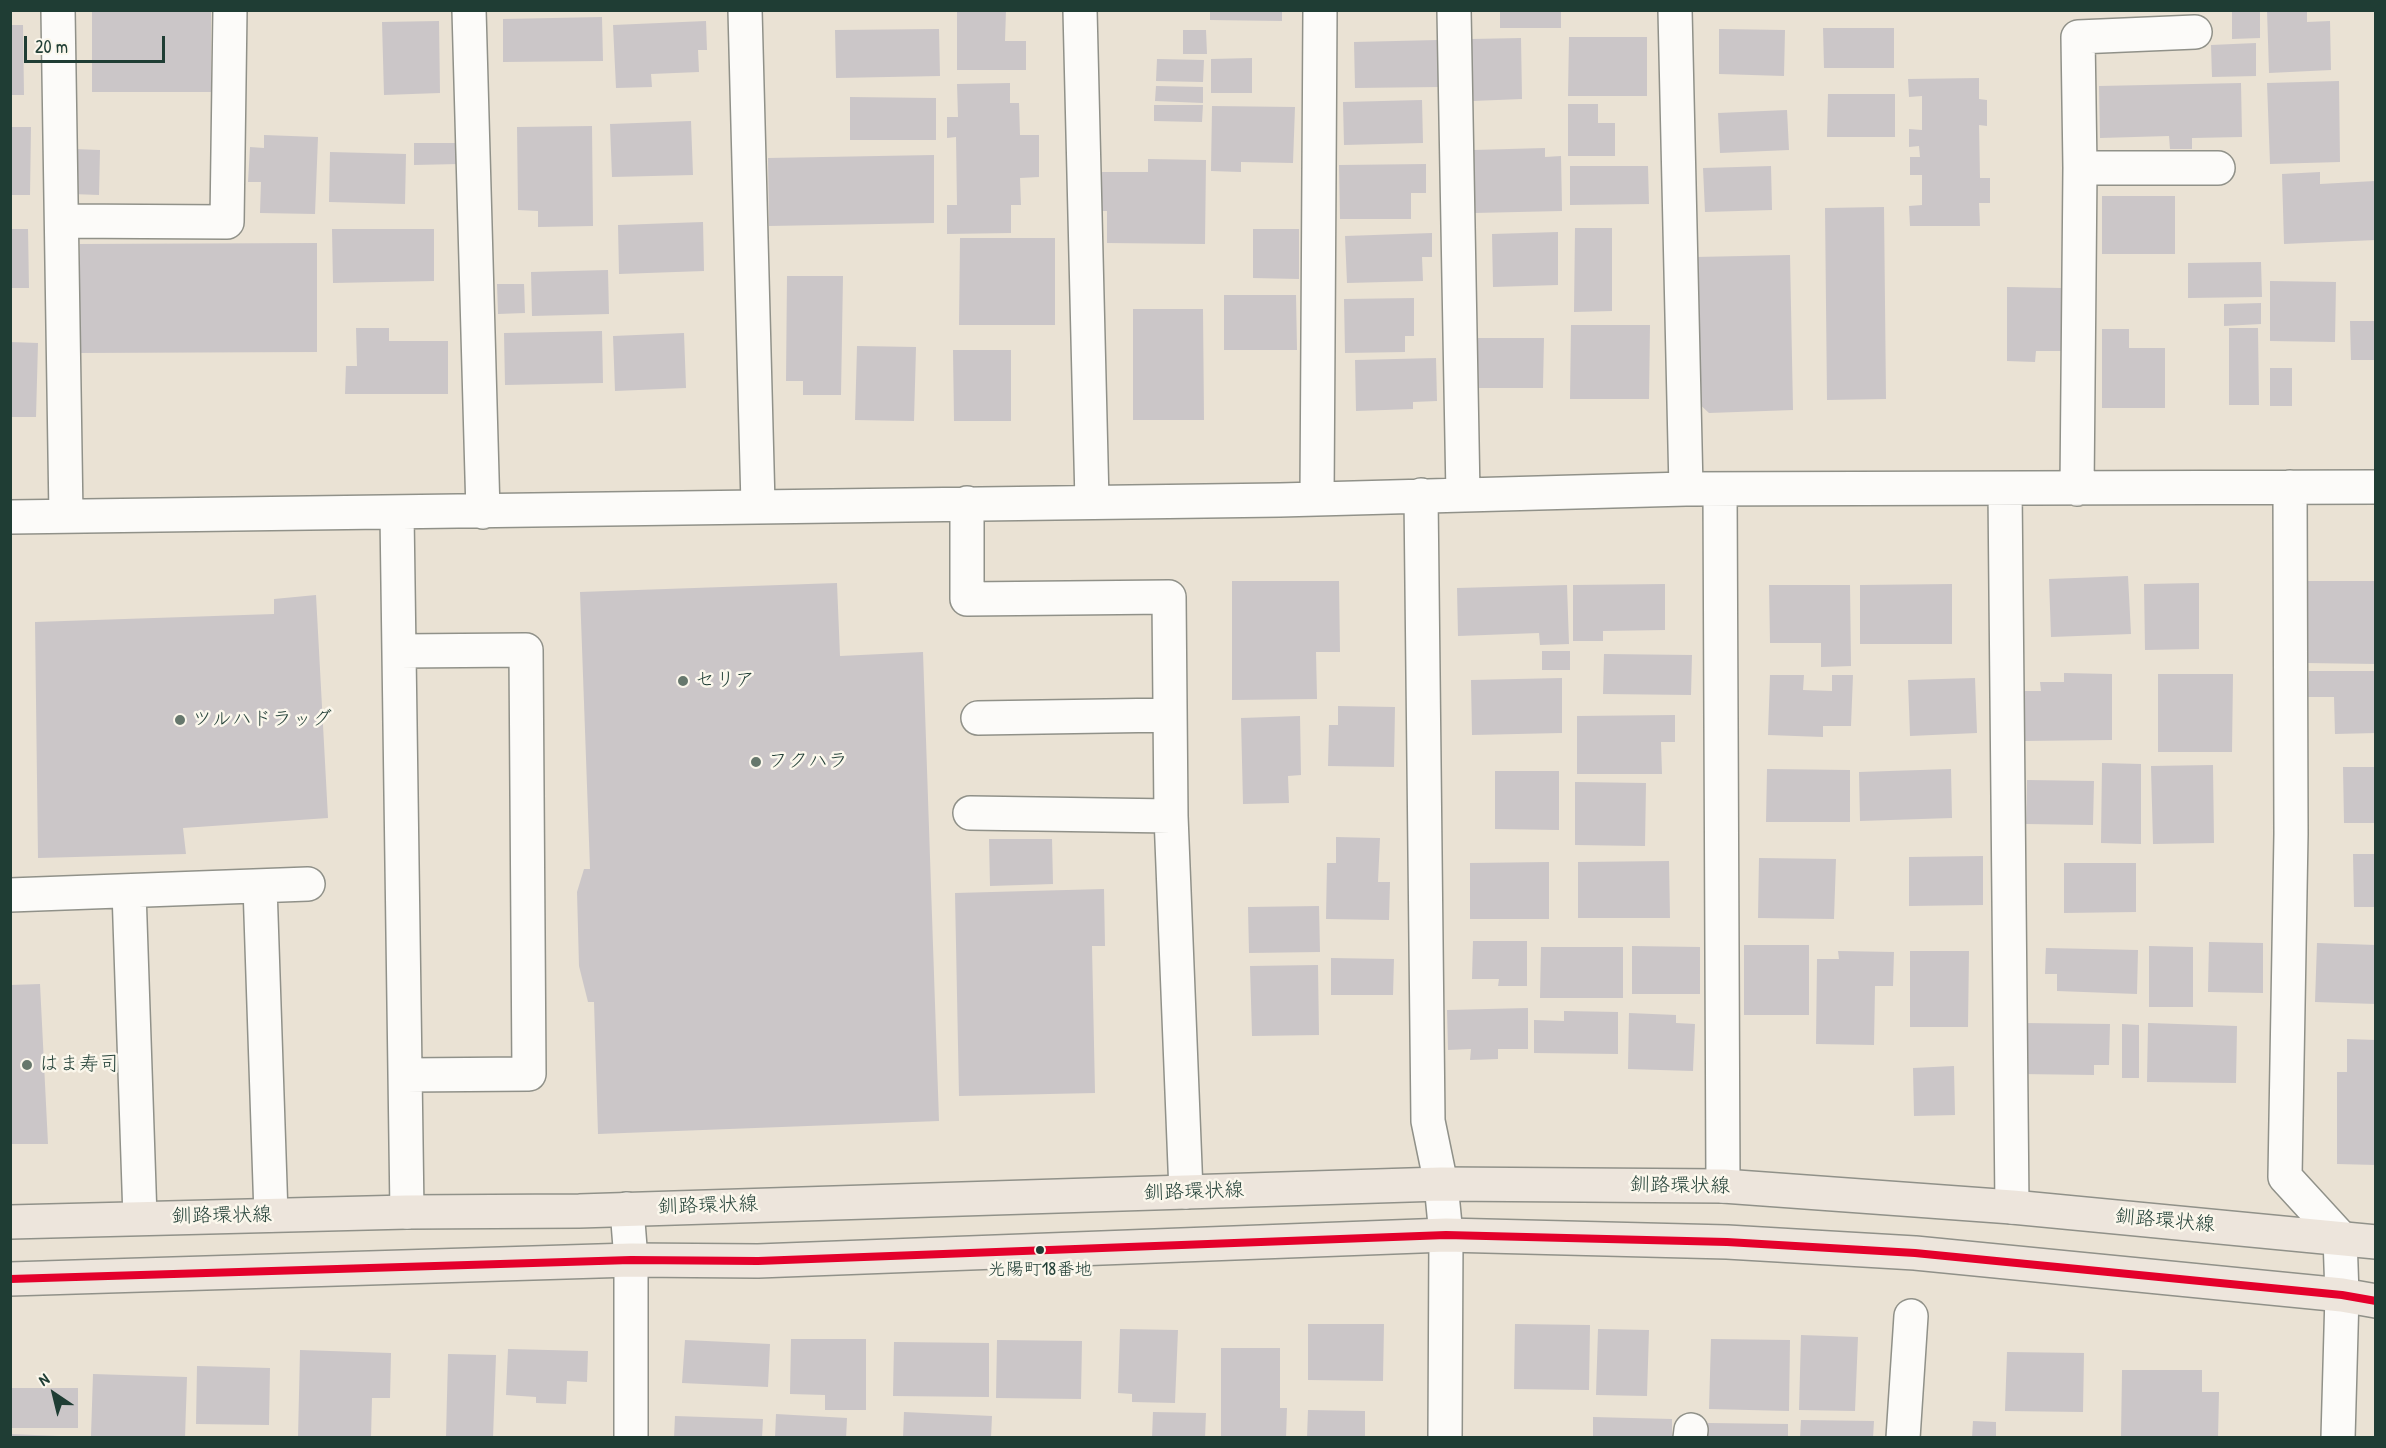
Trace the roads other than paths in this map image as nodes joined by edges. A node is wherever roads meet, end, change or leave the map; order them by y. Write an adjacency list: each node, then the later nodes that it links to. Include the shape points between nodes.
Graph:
1 (58, 10): 12 (street)
2 (230, 10): 12 (street, via 227,222)
3 (469, 10): 25 (street)
4 (745, 10): 24 (street)
5 (1080, 10): 23 (street)
6 (1320, 10): 21 (street)
7 (1454, 10): 20 (street)
8 (1675, 10): 15 (street)
9 (2195, 32): 10 (street, via 2078,38)
10 (2080, 168): 11 (street); 18 (street)
11 (2218, 168)
12 (62, 221): 27 (street)
13 (2290, 487): 14 (street); 18 (street); 49 (street, via 2285,1177)
14 (2376, 487)
15 (1686, 489): 16 (street); 20 (street)
16 (1720, 489): 17 (street); 40 (street)
17 (2005, 489): 18 (street); 42 (street)
18 (2077, 489)
19 (1421, 495): 20 (street); 21 (street); 39 (street, via 1428,1121)
20 (1463, 495)
21 (1317, 498): 23 (street)
22 (967, 502): 23 (street); 24 (street); 30 (street, via 967,599 1169,597)
23 (1092, 502)
24 (758, 505): 25 (street)
25 (483, 512): 26 (street)
26 (397, 514): 27 (street); 29 (street)
27 (66, 516): 28 (street)
28 (10, 517)
29 (399, 651): 38 (street); 38 (street, via 526,650 529,1074)
30 (1170, 715): 31 (street); 33 (street)
31 (978, 718)
32 (970, 813): 33 (street)
33 (1171, 816): 41 (street)
34 (308, 884): 35 (street)
35 (260, 886): 36 (street); 45 (street)
36 (129, 891): 37 (street); 46 (street)
37 (10, 895)
38 (406, 1075): 44 (street)
39 (1441, 1184): 40 (main road, 釧路環状線); 41 (main road, 釧路環状線); 48 (street)
40 (1724, 1186): 42 (main road, 釧路環状線)
41 (1186, 1192): 43 (main road, 釧路環状線)
42 (2012, 1208): 49 (main road, 釧路環状線)
43 (627, 1209): 44 (main road, 釧路環状線); 51 (street)
44 (407, 1212): 45 (main road, 釧路環状線)
45 (271, 1215): 46 (main road, 釧路環状線)
46 (140, 1218): 47 (main road, 釧路環状線)
47 (10, 1222)
48 (1446, 1234): 51 (main road, via 758,1261); 53 (main road, via 1727,1242 1915,1253); 57 (street)
49 (2340, 1237): 50 (main road, 釧路環状線); 53 (street)
50 (2376, 1242)
51 (631, 1260): 52 (main road); 56 (street)
52 (10, 1279)
53 (2342, 1295): 54 (main road); 59 (street)
54 (2376, 1301)
55 (1911, 1316): 58 (street)
56 (631, 1437)
57 (1445, 1437)
58 (1903, 1437)
59 (2338, 1437)

